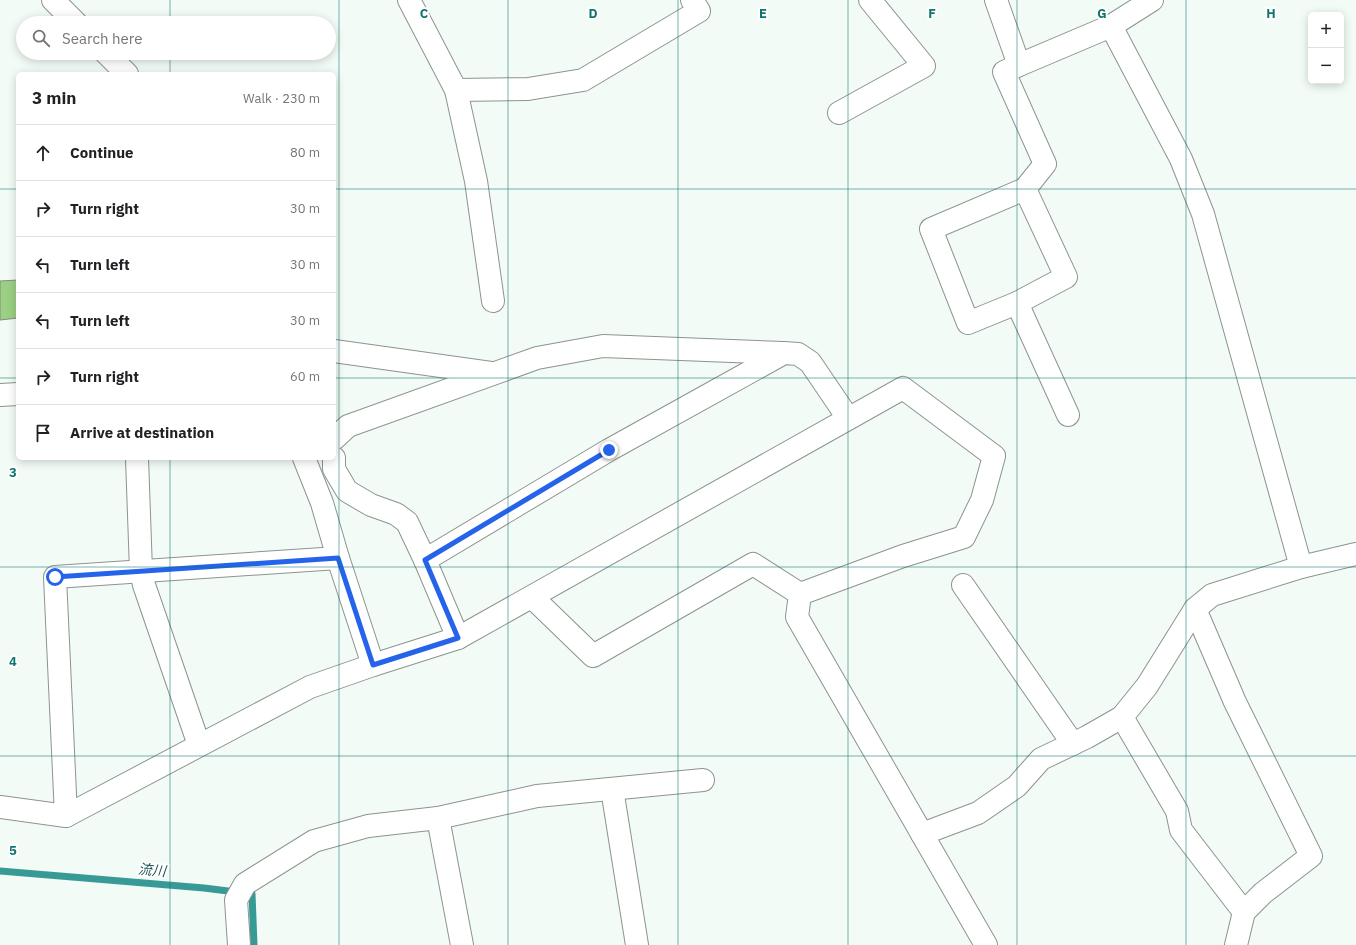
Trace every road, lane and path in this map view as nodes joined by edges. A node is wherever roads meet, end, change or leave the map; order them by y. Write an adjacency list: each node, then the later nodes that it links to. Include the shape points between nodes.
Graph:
1 (53, 0): 7 (street)
2 (409, 0): 12 (street)
3 (692, 0): 12 (street, via 699,11 582,80 528,89)
4 (870, 0): 13 (street, via 924,66)
5 (996, 0): 10 (street)
6 (1152, 0): 8 (street)
7 (69, 16)
8 (1112, 26): 10 (street); 31 (street, via 1181,159 1203,214)
9 (113, 60): 11 (street)
10 (1019, 65): 14 (street, via 1004,72 1044,164)
11 (125, 72)
12 (456, 90): 15 (street, via 476,182)
13 (839, 113)
14 (1025, 189): 16 (street, via 1066,277); 16 (street, via 931,229 968,323)
15 (493, 301)
16 (1017, 304): 22 (street)
17 (336, 352): 19 (street)
18 (784, 353): 19 (street, via 603,346 537,358); 23 (street, via 798,354 810,362); 30 (street, via 609,450)
19 (494, 374): 24 (street, via 348,426)
20 (16, 394): 21 (street)
21 (0, 395)
22 (1068, 415)
23 (848, 418): 34 (street, via 903,388 994,456 982,500 964,537 903,556); 35 (street)
24 (336, 436)
25 (137, 460): 32 (street)
26 (305, 460): 29 (street, via 322,503)
27 (334, 460): 30 (street, via 334,469 347,491 371,505 396,514 407,522)
28 (1356, 554): 31 (street)
29 (338, 558): 32 (street); 38 (street)
30 (425, 560): 37 (street)
31 (1301, 567): 36 (street, via 1212,595)
32 (141, 571): 41 (street); 45 (street, via 55,577)
33 (963, 585): 40 (street)
34 (800, 594): 35 (street, via 753,564 593,656); 47 (street, via 797,617)
35 (532, 596): 37 (street)
36 (1195, 609): 39 (street, via 1147,686); 48 (street, via 1235,702 1311,856 1263,893)
37 (458, 638): 38 (street)
38 (373, 665): 41 (street, via 310,687)
39 (1122, 717): 40 (street); 48 (street, via 1176,811 1181,830)
40 (1073, 744): 47 (street, via 1041,759 1017,786 978,813)
41 (199, 745): 45 (street)
42 (703, 780): 43 (street)
43 (612, 789): 46 (street, via 537,796); 51 (street)
44 (0, 807): 45 (street)
45 (66, 816)
46 (438, 818): 49 (street, via 368,826 314,841 246,884 236,900); 50 (street)
47 (922, 834): 52 (street)
48 (1244, 912): 53 (street)
49 (239, 945)
50 (462, 945)
51 (637, 945)
52 (986, 945)
53 (1236, 945)

